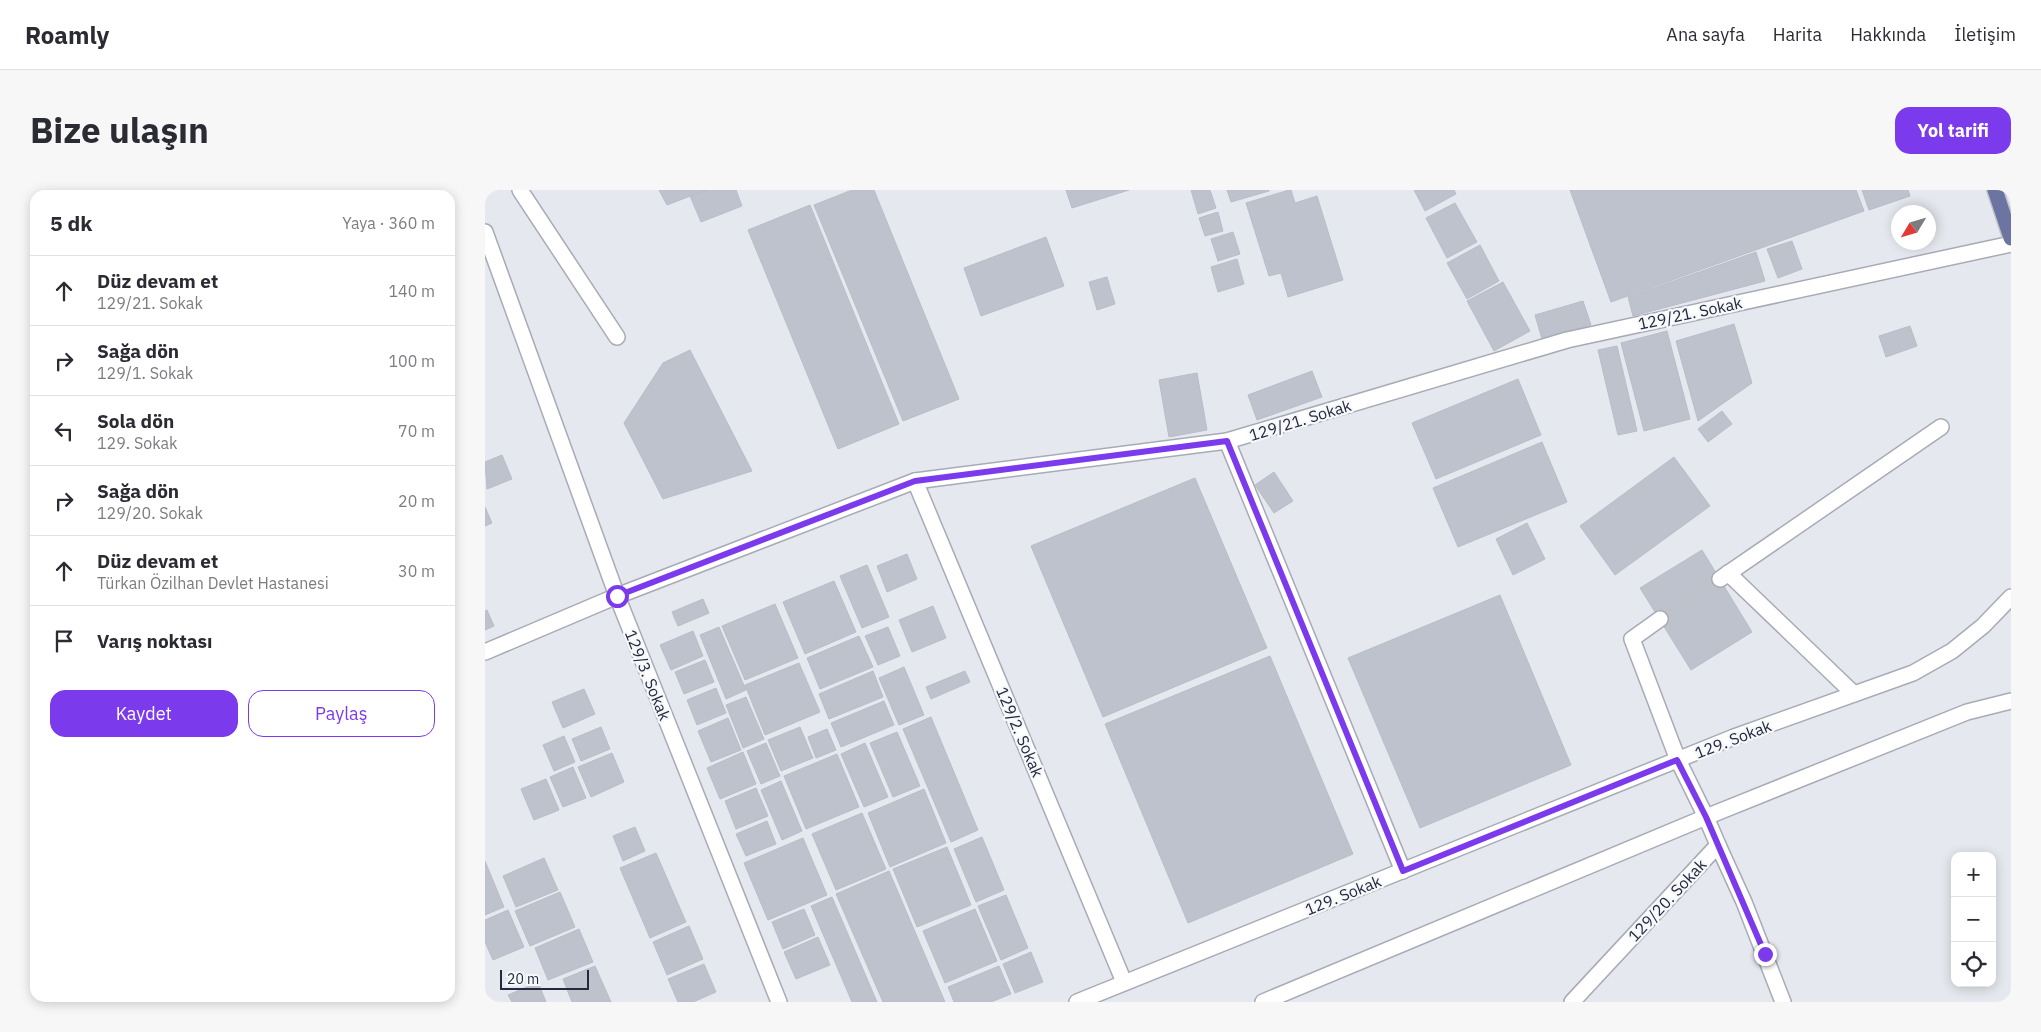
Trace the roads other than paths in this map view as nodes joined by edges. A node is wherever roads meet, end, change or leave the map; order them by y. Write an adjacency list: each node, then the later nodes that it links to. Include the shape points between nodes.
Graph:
1 (520, 190): 6 (street)
2 (1995, 190): 4 (main road)
3 (485, 232): 10 (street, 129/3. Sokak)
4 (2011, 238)
5 (2011, 244): 8 (street, 129/21. Sokak, via 1567,340)
6 (617, 337)
7 (1941, 427): 14 (street, via 1724,576)
8 (1227, 441): 9 (street, 129/21. Sokak); 19 (street)
9 (915, 481): 10 (street, 129/21. Sokak); 20 (street, 129/2. Sokak)
10 (617, 596): 13 (street, 129/21. Sokak); 21 (street, 129/3. Sokak)
11 (2011, 596): 14 (street, 129. Sokak, via 1983,626 1952,651 1913,672)
12 (1660, 620): 16 (street, 129/20. Sokak, via 1632,638)
13 (485, 652)
14 (1855, 694): 16 (street, 129. Sokak)
15 (2011, 701): 17 (street, via 1967,712)
16 (1677, 760): 17 (street, 129/20. Sokak); 19 (street, 129. Sokak)
17 (1706, 817): 18 (street, 129/20. Sokak); 23 (street)
18 (1718, 845): 24 (street, 129/20. Sokak); 25 (street)
19 (1403, 871): 20 (street, 129. Sokak)
20 (1124, 982): 22 (street, 129. Sokak)
21 (779, 1002)
22 (1077, 1002)
23 (1263, 1002)
24 (1572, 1002)
25 (1783, 1002)

